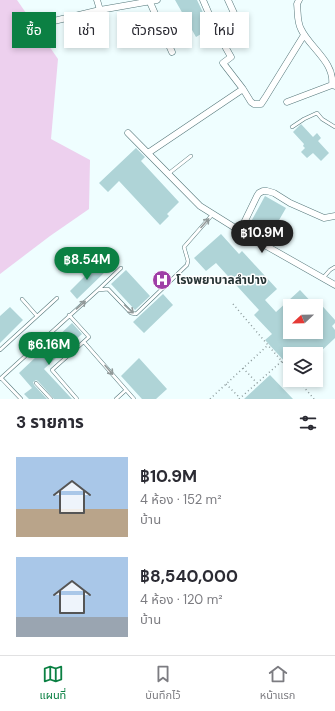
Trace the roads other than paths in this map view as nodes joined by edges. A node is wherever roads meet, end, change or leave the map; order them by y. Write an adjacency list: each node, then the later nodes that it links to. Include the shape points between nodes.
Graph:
1 (97, 0): 7 (street)
2 (157, 0): 6 (street)
3 (203, 0): 8 (street)
4 (228, 0): 13 (street, via 239,24 218,34 231,57 223,63)
5 (299, 0): 10 (street, via 297,4 300,28)
6 (149, 1): 7 (street); 11 (street)
7 (100, 10): 9 (street)
8 (208, 12)
9 (56, 20)
10 (304, 35): 12 (street, via 326,60 333,77); 13 (street, via 261,104 251,102)
11 (172, 52)
12 (333, 86): 14 (street)
13 (243, 89): 18 (street)
14 (287, 102)
15 (292, 127): 16 (lane, via 317,113)
16 (335, 127)
17 (128, 133): 18 (street)
18 (148, 153): 20 (street)
19 (191, 156): 20 (lane)
20 (168, 174): 21 (street)
21 (212, 215): 23 (street); 28 (lane, one-way to 21, via 108,289 131,313 136,314 187,265 184,247)
22 (335, 216): 23 (street, via 324,218 274,193 263,191 257,196)
23 (240, 231): 26 (street)
24 (335, 267): 26 (lane)
25 (120, 268): 28 (lane)
26 (322, 278): 27 (street)
27 (335, 285)
28 (98, 290): 31 (lane, one-way to 28)
29 (56, 298): 32 (lane)
30 (22, 299): 32 (lane)
31 (70, 315): 33 (lane, via 89,337); 35 (lane)
32 (37, 316): 34 (lane)
33 (84, 342): 37 (lane, one-way to 37); 40 (lane, via 52,370)
34 (0, 350)
35 (1, 378): 38 (lane)
36 (36, 383): 39 (lane)
37 (126, 390): 41 (lane); 42 (lane)
38 (21, 399)
39 (51, 399)
40 (78, 399)
41 (116, 399)
42 (134, 399)

